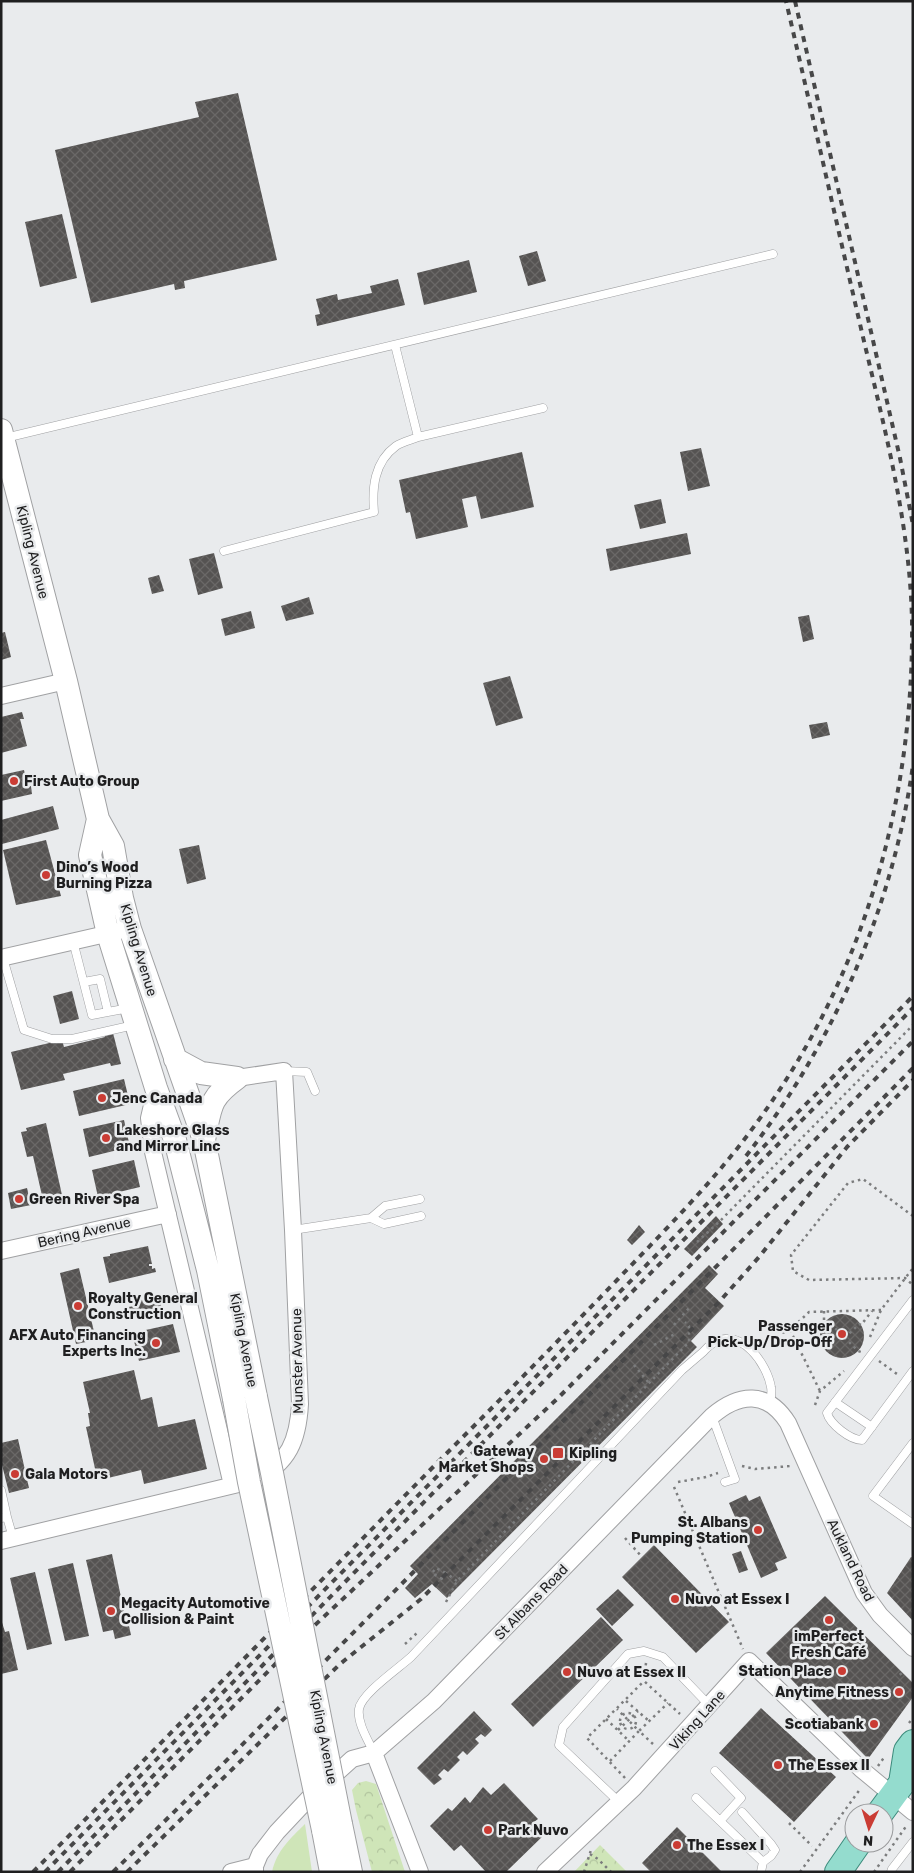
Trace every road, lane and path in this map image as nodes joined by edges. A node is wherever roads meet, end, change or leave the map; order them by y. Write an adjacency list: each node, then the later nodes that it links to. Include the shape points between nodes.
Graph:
1 (773, 254): 2 (lane)
2 (395, 345): 4 (lane); 5 (lane)
3 (543, 408): 5 (lane)
4 (2, 434): 7 (main road, Kipling Avenue)
5 (418, 437): 6 (lane, via 397,445 379,467 372,494 374,512)
6 (224, 551)
7 (66, 682): 8 (street); 9 (main road, Kipling Avenue)
8 (1, 696)
9 (98, 819): 10 (main road, Kipling Avenue, via 113,846); 11 (main road, Kipling Avenue, via 90,855)
10 (130, 929): 11 (street); 19 (main road, Kipling Avenue)
11 (108, 934): 12 (street); 14 (main road, Kipling Avenue)
12 (73, 941): 13 (street); 15 (lane)
13 (2, 957): 17 (lane, via 24,1030 52,1039 72,1039)
14 (110, 976): 15 (lane); 16 (lane); 17 (main road, Kipling Avenue)
15 (84, 982): 16 (lane, via 92,1015)
16 (108, 1012): 17 (lane)
17 (133, 1016): 22 (main road, Kipling Avenue)
18 (913, 1025): 31 (path)
19 (175, 1058): 21 (main road, via 201,1073); 24 (main road, Kipling Avenue)
20 (284, 1071): 21 (street); 23 (lane, via 307,1072); 30 (street, Munster Avenue)
21 (237, 1078): 24 (main road, via 217,1094)
22 (156, 1088): 26 (street, via 149,1118 153,1152); 59 (main road, Kipling Avenue, via 176,1140)
23 (315, 1091)
24 (204, 1140): 59 (main road, Kipling Avenue)
25 (420, 1199): 29 (lane, via 385,1206)
26 (168, 1214): 32 (street, Bering Avenue); 67 (street)
27 (421, 1216): 29 (lane, via 384,1224)
28 (913, 1216): 34 (path, via 863,1179 848,1183 791,1255 793,1271 808,1280)
29 (371, 1218): 30 (lane)
30 (293, 1230): 67 (street, Munster Avenue, via 300,1404 298,1427 290,1449 275,1468 255,1480)
31 (697, 1242)
32 (1, 1251)
33 (913, 1268): 34 (path)
34 (905, 1278): 35 (path); 39 (path)
35 (913, 1285)
36 (913, 1300): 51 (lane)
37 (690, 1307): 42 (path)
38 (872, 1310): 39 (path); 40 (path); 46 (path)
39 (881, 1310): 47 (path)
40 (824, 1312): 44 (path, via 810,1312); 46 (path, via 824,1323 829,1322)
41 (685, 1322): 57 (path, via 689,1326 689,1342)
42 (674, 1325)
43 (770, 1328): 44 (path, via 782,1333)
44 (790, 1330): 58 (path)
45 (674, 1334): 48 (path)
46 (845, 1338): 50 (path)
47 (869, 1340)
48 (654, 1345)
49 (866, 1348): 52 (path)
50 (858, 1351)
51 (871, 1356): 56 (path); 60 (lane)
52 (857, 1358)
53 (634, 1365): 57 (path)
54 (846, 1369): 58 (path)
55 (913, 1371): 56 (lane)
56 (906, 1381): 64 (lane)
57 (649, 1383): 77 (path)
58 (820, 1391): 62 (path)
59 (245, 1398): 116 (main road, Kipling Avenue, bridge, via 249,1482)
60 (835, 1402): 64 (lane); 64 (lane, via 827,1412 828,1419 854,1440 862,1440)
61 (770, 1403): 63 (street, St Albans Road, via 758,1399 737,1400); 82 (street, Aukland Road, via 788,1423 864,1592 880,1615); 103 (lane, via 770,1381 758,1356 737,1341 715,1342 682,1370 411,1657 364,1697 360,1717)
62 (815, 1405)
63 (712, 1416): 66 (lane, via 735,1479); 103 (street, St Albans Road, via 434,1701)
64 (872, 1427)
65 (913, 1443): 71 (lane, via 873,1496)
66 (725, 1482)
67 (232, 1485): 73 (street, Munster Avenue)
68 (674, 1487): 84 (path)
69 (1, 1490): 70 (lane)
70 (4, 1518): 73 (lane)
71 (913, 1524)
72 (625, 1538): 74 (path)
73 (7, 1539)
74 (642, 1557)
75 (446, 1573): 76 (path); 76 (path, via 436,1568 432,1573); 77 (path)
76 (442, 1579): 78 (path)
77 (457, 1581): 79 (path)
78 (437, 1585)
79 (444, 1606)
80 (418, 1632): 81 (path)
81 (405, 1644)
82 (913, 1648)
83 (646, 1659): 85 (path)
84 (749, 1661): 88 (street, Viking Lane); 109 (street, via 861,1769)
85 (644, 1681): 86 (path); 87 (path)
86 (625, 1700): 89 (path); 90 (path)
87 (668, 1703): 95 (path); 96 (path)
88 (710, 1705): 96 (street, Viking Lane); 111 (lane, via 663,1657 644,1651 628,1654 564,1727 559,1745)
89 (616, 1709): 91 (path); 93 (path)
90 (638, 1711): 92 (path); 95 (path)
91 (622, 1715): 92 (path, via 628,1712); 94 (path); 98 (path)
92 (634, 1715): 94 (path); 97 (path)
93 (606, 1719): 99 (path); 105 (path, via 587,1738)
94 (628, 1721): 97 (path); 98 (path)
95 (649, 1721): 100 (path)
96 (694, 1724): 104 (street, Viking Lane)
97 (634, 1726): 98 (path, via 630,1729); 100 (path)
98 (622, 1727): 99 (path)
99 (618, 1730): 101 (path)
100 (639, 1731): 101 (path); 104 (path)
101 (629, 1741): 105 (path)
102 (913, 1743): 109 (main road, via 907,1751)
103 (374, 1752): 123 (street, St Albans Road, via 352,1759 308,1799 260,1854); 127 (street)
104 (665, 1755): 107 (street, Viking Lane)
105 (609, 1762): 107 (path)
106 (715, 1771): 114 (lane, via 741,1798)
107 (634, 1788): 111 (street, Viking Lane)
108 (862, 1788): 131 (path)
109 (897, 1792): 113 (street)
110 (696, 1798): 114 (lane)
111 (618, 1801): 128 (street, Viking Lane)
112 (742, 1812): 122 (lane, via 775,1850)
113 (913, 1812)
114 (720, 1821): 122 (lane)
115 (789, 1824): 119 (path)
116 (332, 1827): 125 (main road, Kipling Avenue); 126 (main road, Kipling Avenue)
117 (905, 1829): 133 (path)
118 (913, 1842): 134 (lane)
119 (812, 1846)
120 (851, 1853): 132 (main road)
121 (590, 1854): 129 (path)
122 (763, 1862): 130 (lane)
123 (255, 1869): 124 (street)
124 (231, 1872)
125 (331, 1872)
126 (351, 1872)
127 (420, 1872)
128 (545, 1872)
129 (611, 1872)
130 (761, 1872)
131 (800, 1872)
132 (838, 1872)
133 (874, 1872)
134 (891, 1872)

